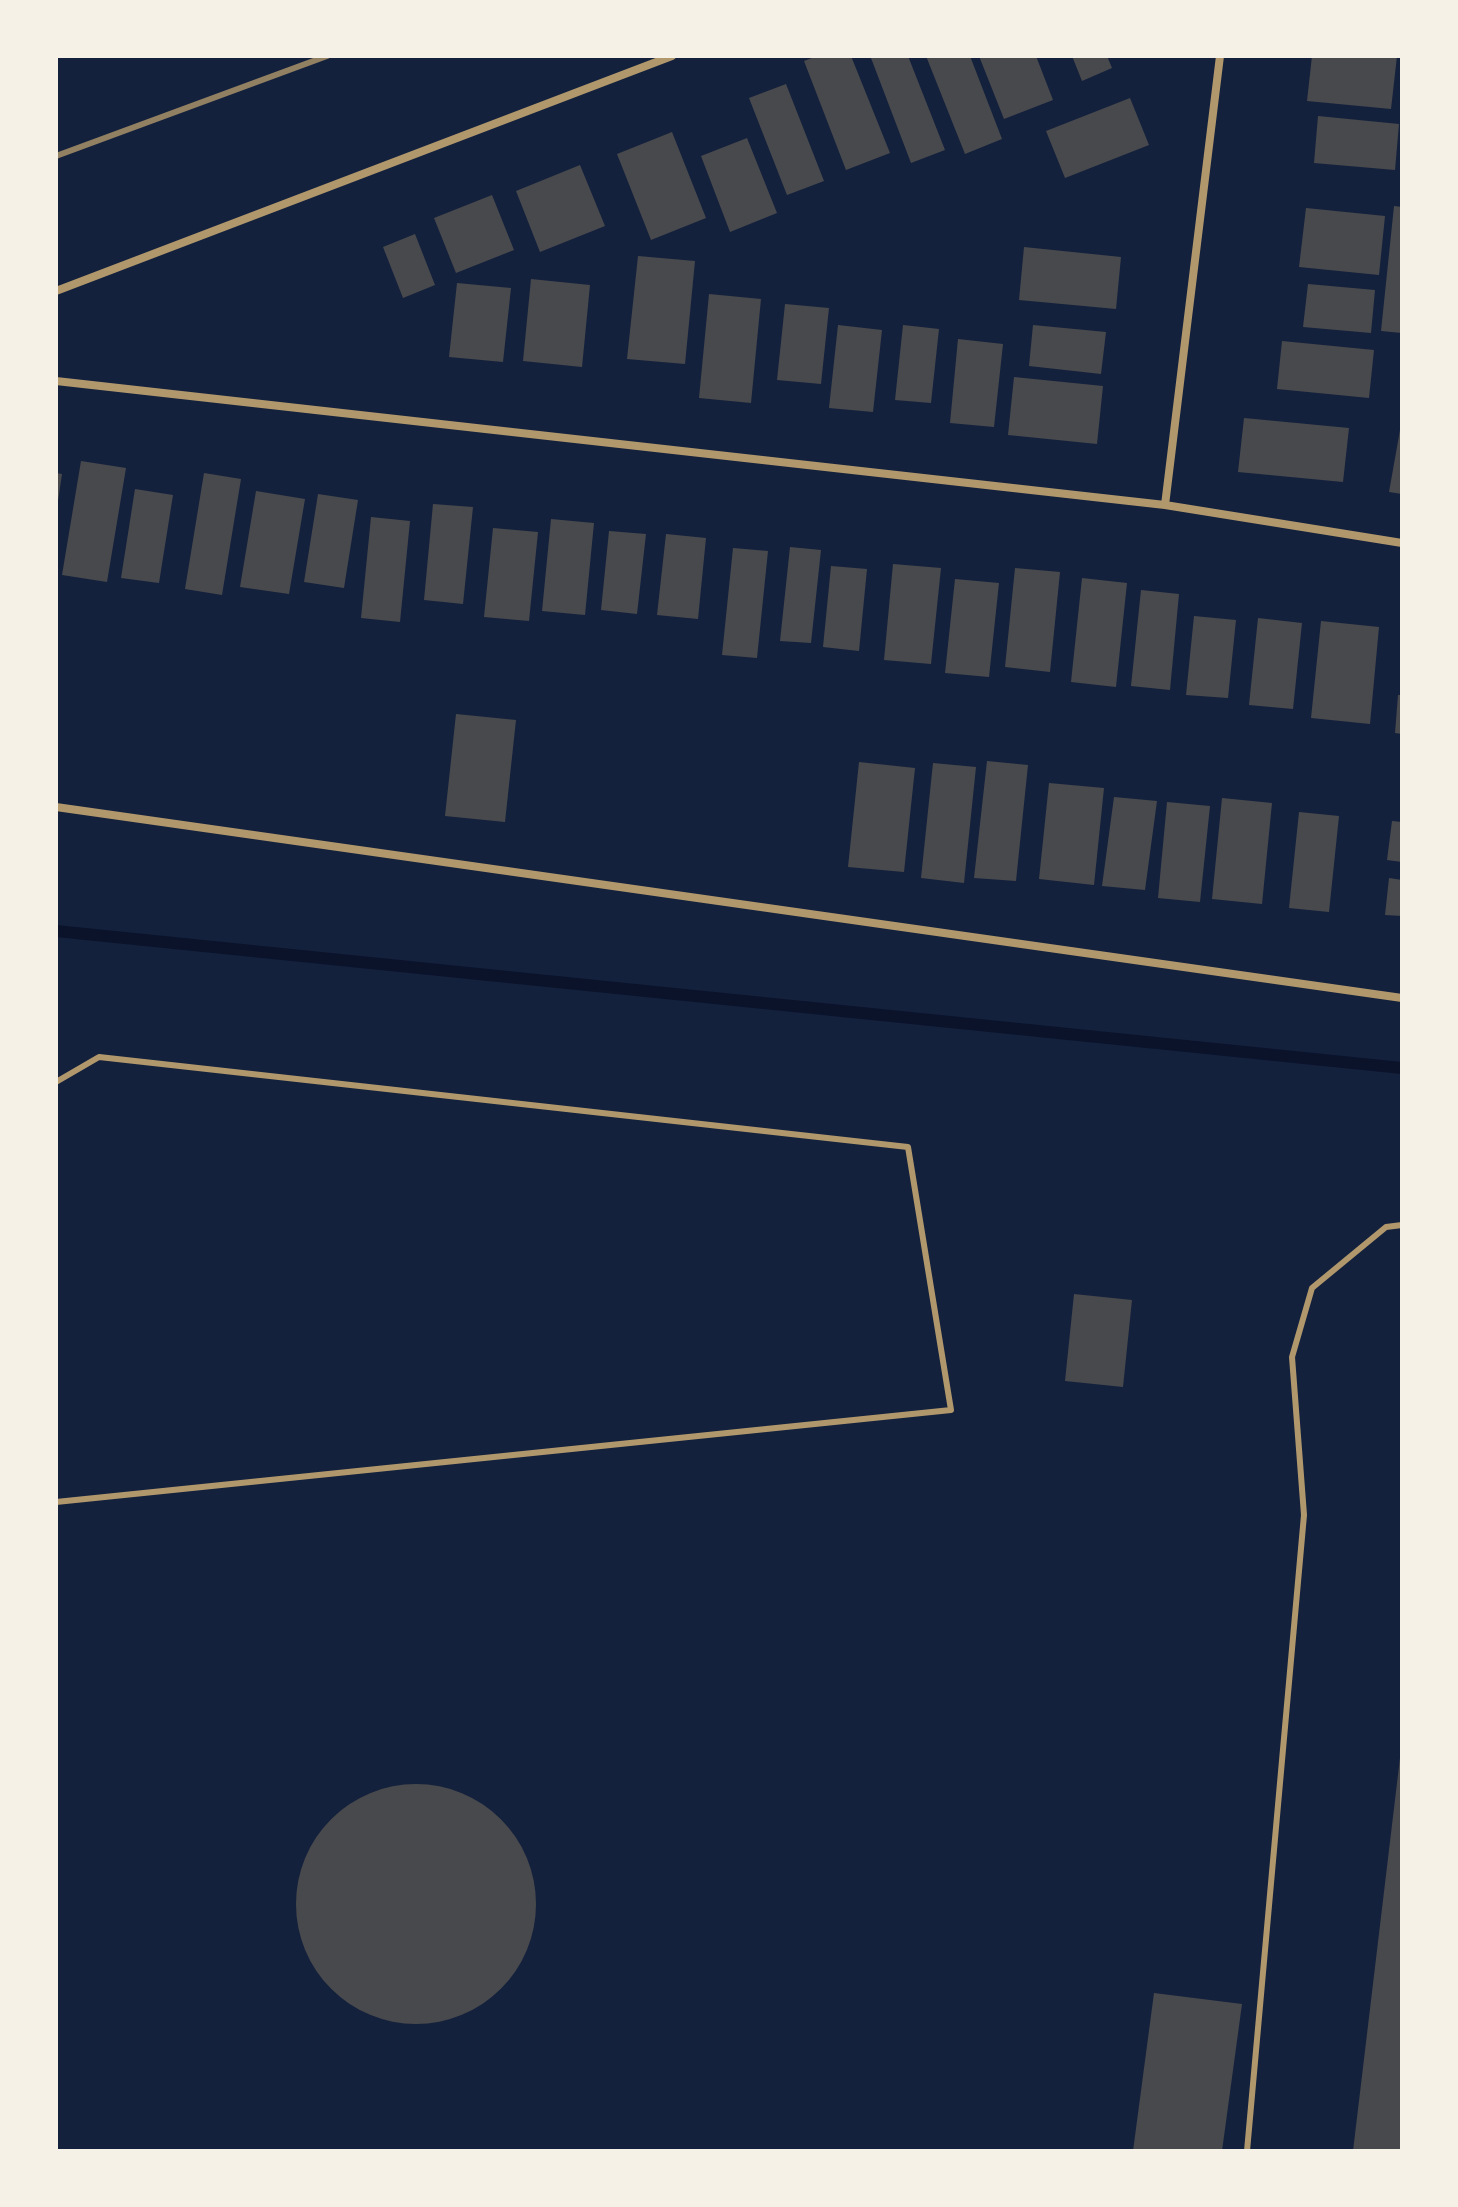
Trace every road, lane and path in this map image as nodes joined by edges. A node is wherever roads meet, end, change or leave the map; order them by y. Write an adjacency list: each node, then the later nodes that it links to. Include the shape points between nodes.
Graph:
1 (672, 56): 3 (street)
2 (1220, 56): 5 (street)
3 (56, 291)
4 (56, 381): 5 (street)
5 (1165, 505): 6 (street)
6 (1402, 543)
7 (56, 807): 8 (street)
8 (1402, 998)
9 (56, 1082): 11 (lane, via 99,1057 908,1147 951,1410)
10 (1402, 1225): 12 (lane, via 1386,1227 1312,1288 1292,1357 1304,1515)
11 (56, 1502)
12 (1247, 2151)

